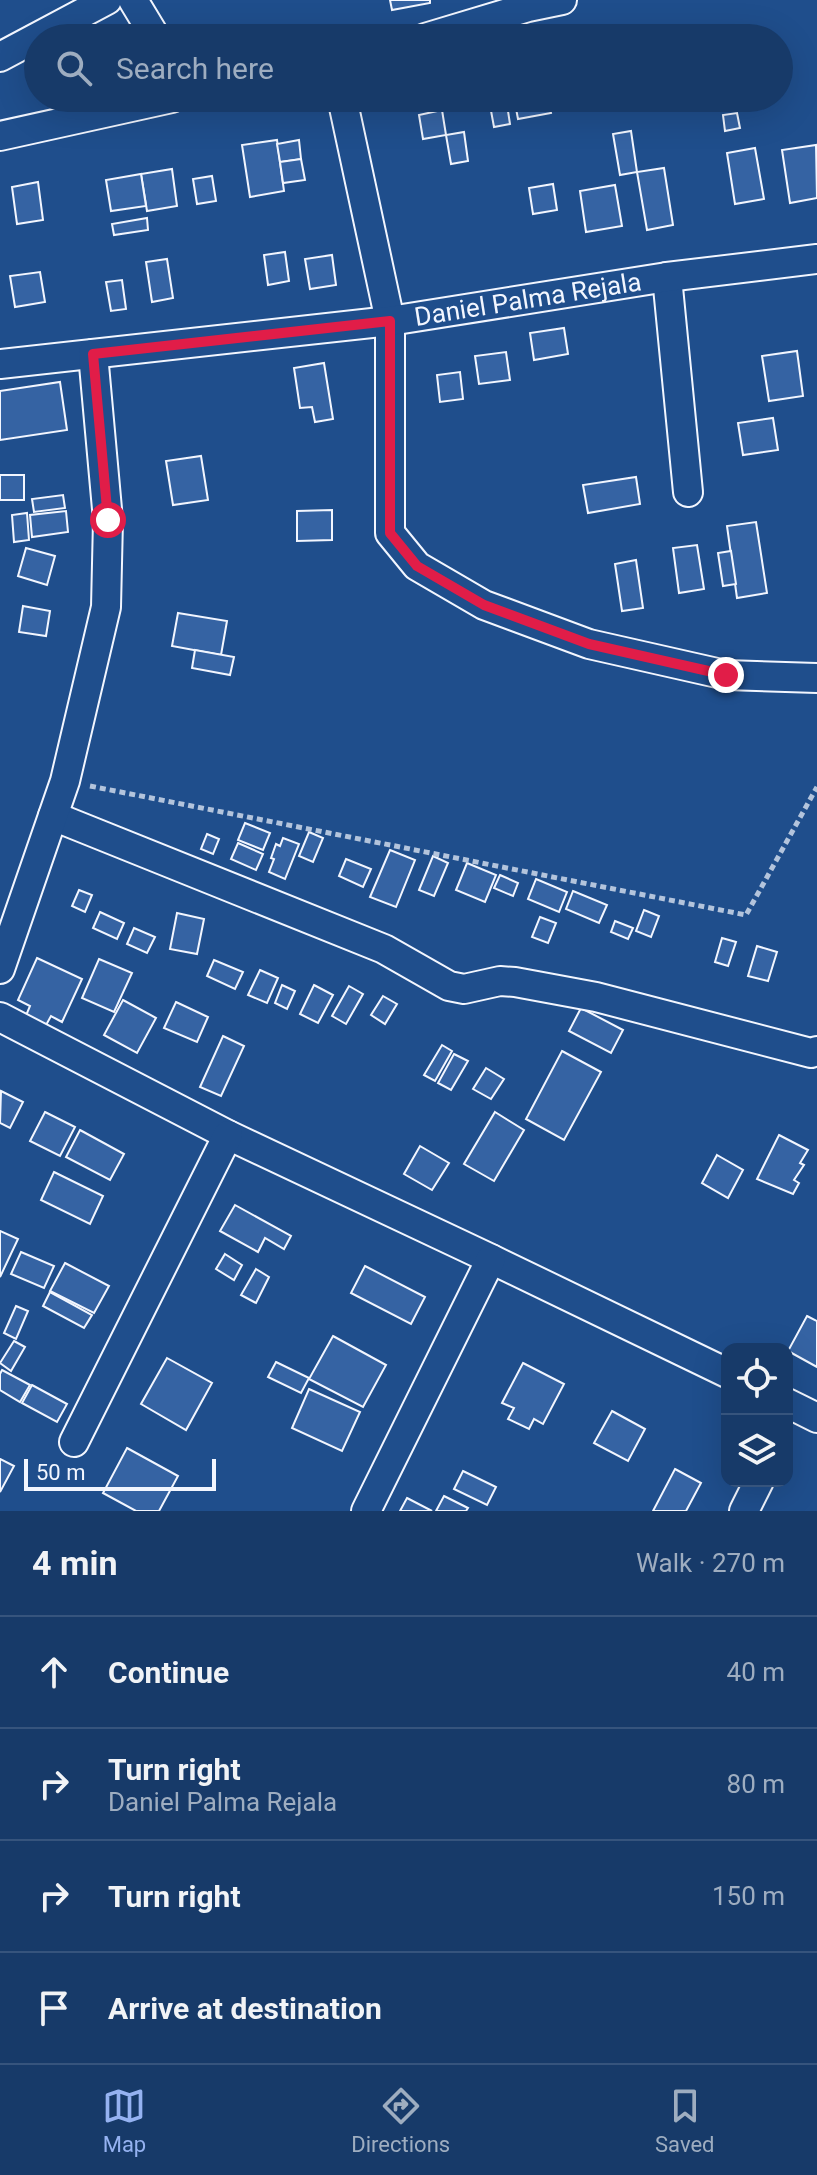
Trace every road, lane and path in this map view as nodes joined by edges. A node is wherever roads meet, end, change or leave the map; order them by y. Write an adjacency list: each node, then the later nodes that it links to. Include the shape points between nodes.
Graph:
1 (107, 0): 4 (street)
2 (133, 0): 5 (street)
3 (562, 0): 6 (street)
4 (62, 24)
5 (148, 24)
6 (472, 24)
7 (24, 44): 8 (street)
8 (0, 57)
9 (109, 112): 11 (street)
10 (345, 112): 14 (street)
11 (0, 136)
12 (817, 259): 13 (street, Daniel Palma Rejala)
13 (667, 277): 14 (street, Daniel Palma Rejala); 17 (street)
14 (390, 321): 15 (street, Daniel Palma Rejala); 18 (street, via 390,533 417,566 484,605 589,644 726,675)
15 (93, 354): 16 (street, Daniel Palma Rejala); 19 (street, via 108,520 106,607)
16 (0, 364)
17 (688, 492)
18 (817, 678)
19 (65, 781): 20 (path, via 746,915); 21 (street)
20 (817, 787)
21 (53, 816): 22 (street); 24 (street, via 384,949 449,986 515,982)
22 (0, 969)
23 (0, 1017): 25 (street)
24 (817, 1051)
25 (228, 1135): 26 (street); 28 (street)
26 (491, 1259): 27 (street); 30 (street)
27 (721, 1370)
28 (74, 1442)
29 (756, 1487): 31 (street)
30 (366, 1511)
31 (744, 1511)

